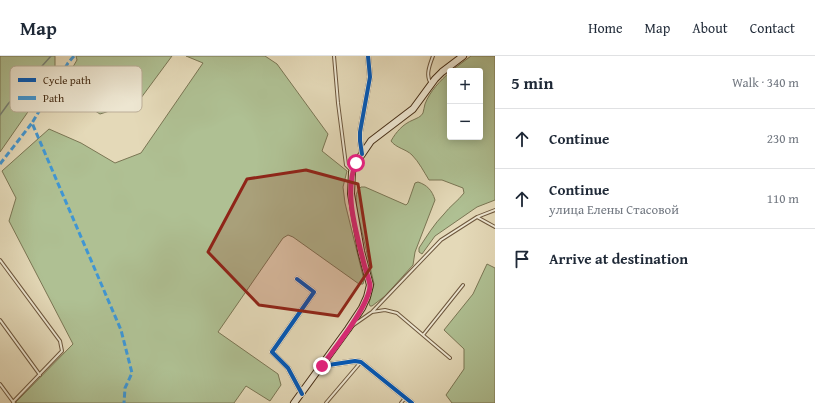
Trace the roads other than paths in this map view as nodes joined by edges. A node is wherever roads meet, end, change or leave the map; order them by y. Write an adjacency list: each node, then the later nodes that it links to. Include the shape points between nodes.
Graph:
1 (334, 56): 7 (lane, via 346,165)
2 (368, 56): 6 (street, via 370,77 360,132)
3 (433, 56): 5 (lane, via 428,76)
4 (463, 56): 5 (main road)
5 (431, 84): 6 (main road, via 413,109 372,141)
6 (362, 154): 7 (main road)
7 (352, 172): 16 (main road, via 350,194 370,285 362,308)
8 (495, 210): 9 (lane)
9 (477, 217): 10 (lane); 14 (lane, via 441,240)
10 (495, 227)
11 (0, 260): 21 (lane, via 60,341 62,351)
12 (297, 279): 23 (street, via 314,292 272,352 288,368)
13 (464, 285): 17 (lane)
14 (372, 312): 16 (lane); 17 (lane, via 385,310 397,313)
15 (0, 320): 21 (lane)
16 (348, 329): 20 (main road)
17 (423, 335): 18 (lane)
18 (450, 358)
19 (361, 362): 20 (street); 24 (street); 27 (lane)
20 (322, 366): 23 (main road)
21 (40, 375): 25 (lane)
22 (0, 384): 25 (lane)
23 (302, 394): 26 (main road)
24 (405, 398): 28 (lane); 29 (street)
25 (14, 402)
26 (294, 403)
27 (326, 403)
28 (401, 403)
29 (412, 403)

